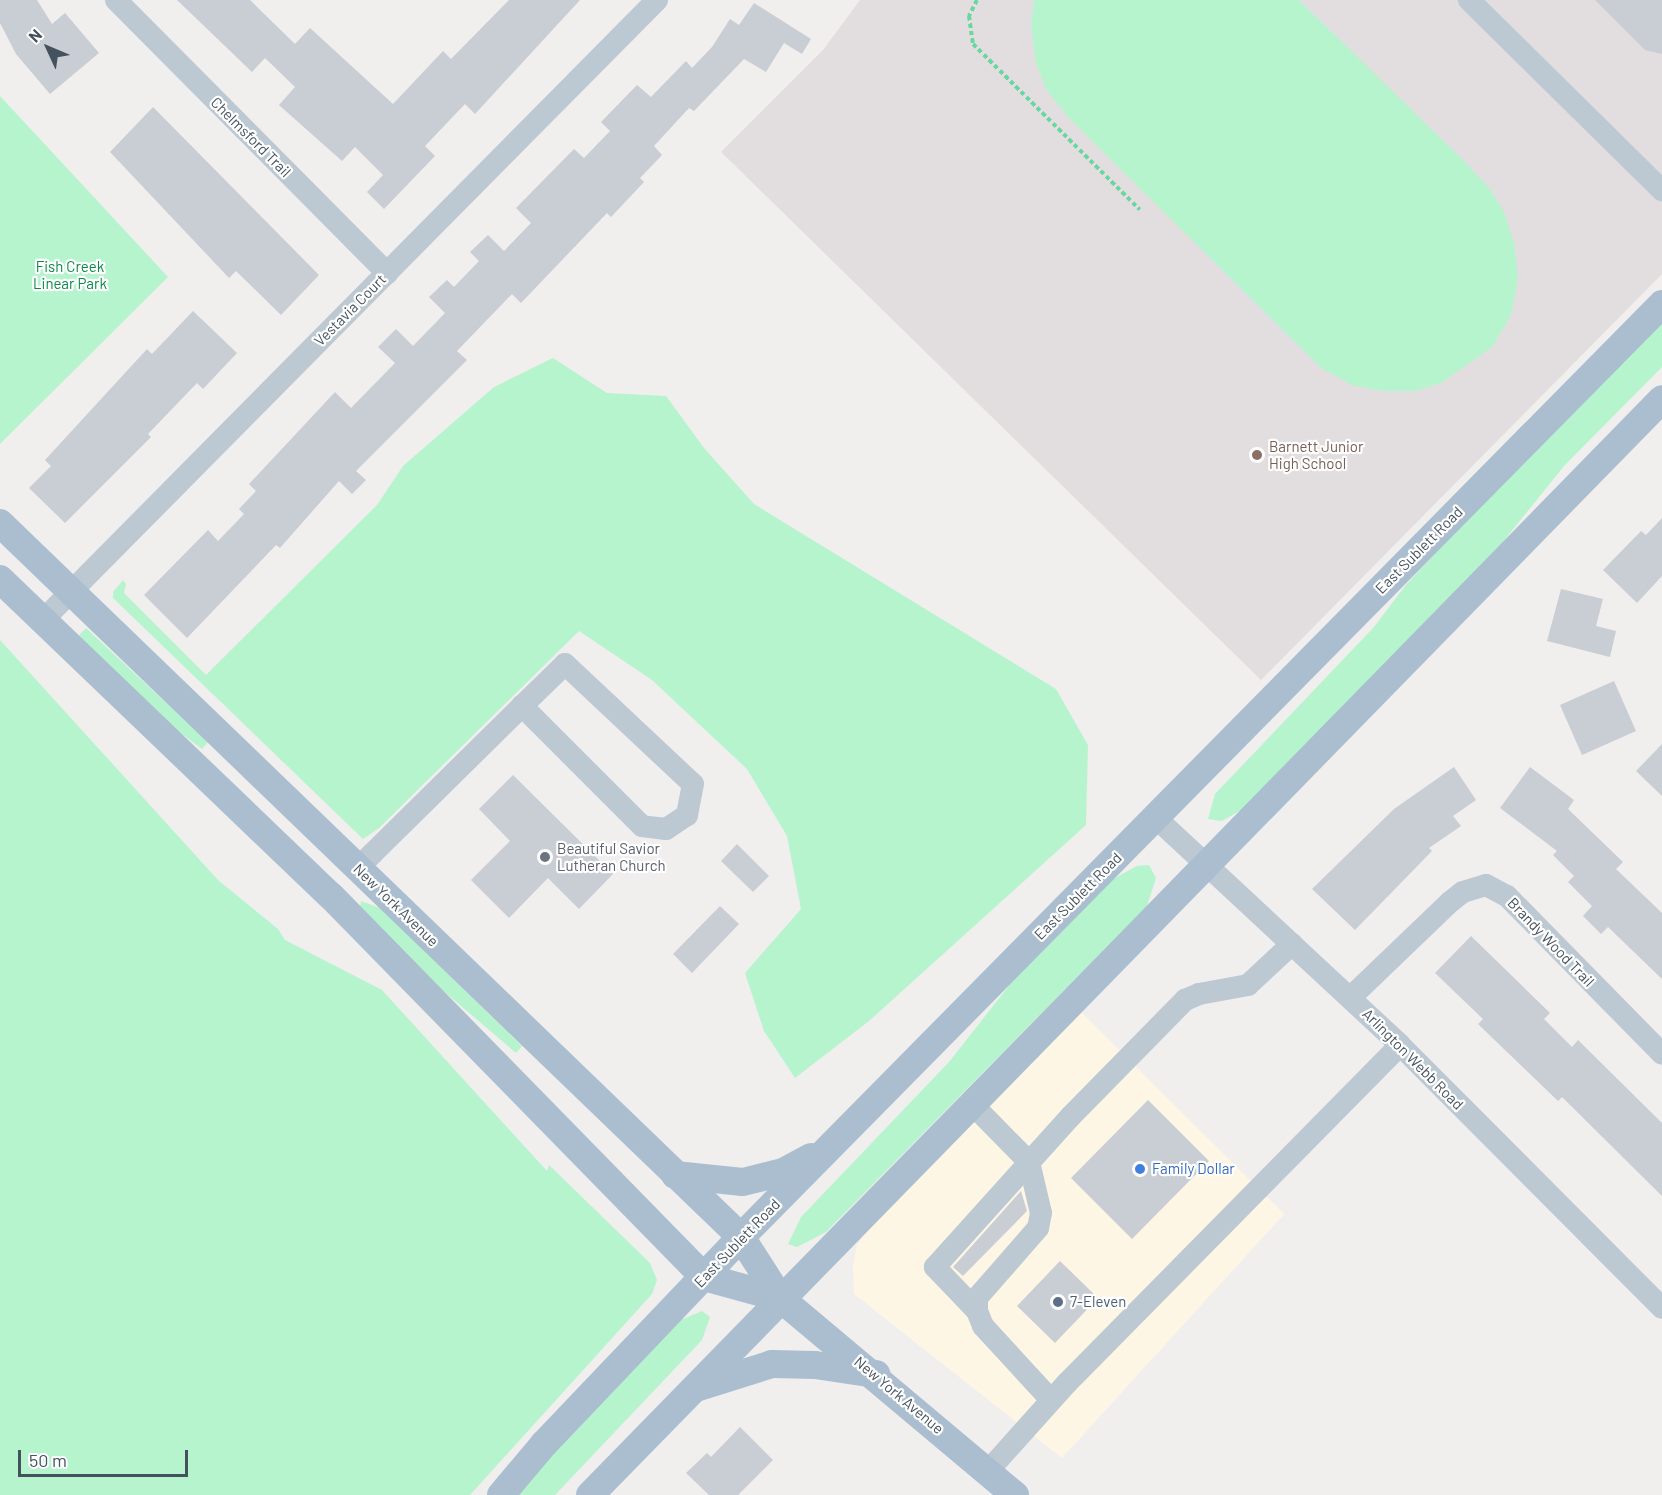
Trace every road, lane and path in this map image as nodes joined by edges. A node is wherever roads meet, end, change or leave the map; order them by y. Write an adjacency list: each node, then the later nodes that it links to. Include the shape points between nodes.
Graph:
1 (116, 0): 7 (street, Chelmsford Trail)
2 (657, 0): 7 (street, Vestavia Court)
3 (977, 0): 6 (path, via 969,16 973,44)
4 (1469, 0): 5 (street, via 1590,123)
5 (1660, 181)
6 (1140, 210)
7 (387, 273): 12 (street, Vestavia Court)
8 (1662, 304): 15 (main road, East Sublett Road)
9 (1662, 399): 16 (main road)
10 (0, 523): 12 (main road, New York Avenue)
11 (0, 579): 13 (main road)
12 (72, 592): 13 (street, Vestavia Court); 17 (main road, New York Avenue)
13 (43, 621): 18 (main road)
14 (522, 706): 14 (street, via 565,664 693,784 687,815 666,829 642,826); 17 (street)
15 (1156, 818): 16 (street, Arlington Webb Road); 24 (main road, East Sublett Road)
16 (1206, 864): 19 (street, Arlington Webb Road); 23 (main road)
17 (358, 868): 18 (main road); 26 (main road, New York Avenue)
18 (331, 896): 28 (main road)
19 (1293, 944): 20 (street, Arlington Webb Road); 25 (street, via 1248,986 1198,994 1185,1000)
20 (1351, 997): 21 (street, Arlington Webb Road); 22 (street, Brandy Wood Trail, via 1450,902 1463,892 1486,885 1507,896)
21 (1400, 1045): 30 (street, Arlington Webb Road); 34 (street)
22 (1662, 1054)
23 (971, 1103): 25 (street); 29 (main road)
24 (832, 1147): 26 (main road, via 761,1179 734,1183); 27 (main road, East Sublett Road)
25 (1029, 1162): 31 (street, via 1041,1213 1038,1228 977,1298); 31 (street, via 935,1267)
26 (675, 1175): 27 (main road, New York Avenue)
27 (741, 1237): 28 (main road, East Sublett Road); 29 (main road, New York Avenue)
28 (704, 1277): 29 (main road, New York Avenue); 36 (main road, East Sublett Road, via 544,1444)
29 (780, 1298): 32 (main road, New York Avenue); 33 (main road)
30 (1662, 1308)
31 (977, 1311): 34 (street, via 983,1326)
32 (876, 1374): 33 (main road, via 816,1365 772,1364); 35 (main road, New York Avenue)
33 (688, 1391): 37 (main road)
34 (1051, 1400): 35 (street)
35 (988, 1471): 38 (main road, New York Avenue)
36 (501, 1495)
37 (590, 1495)
38 (1015, 1495)

